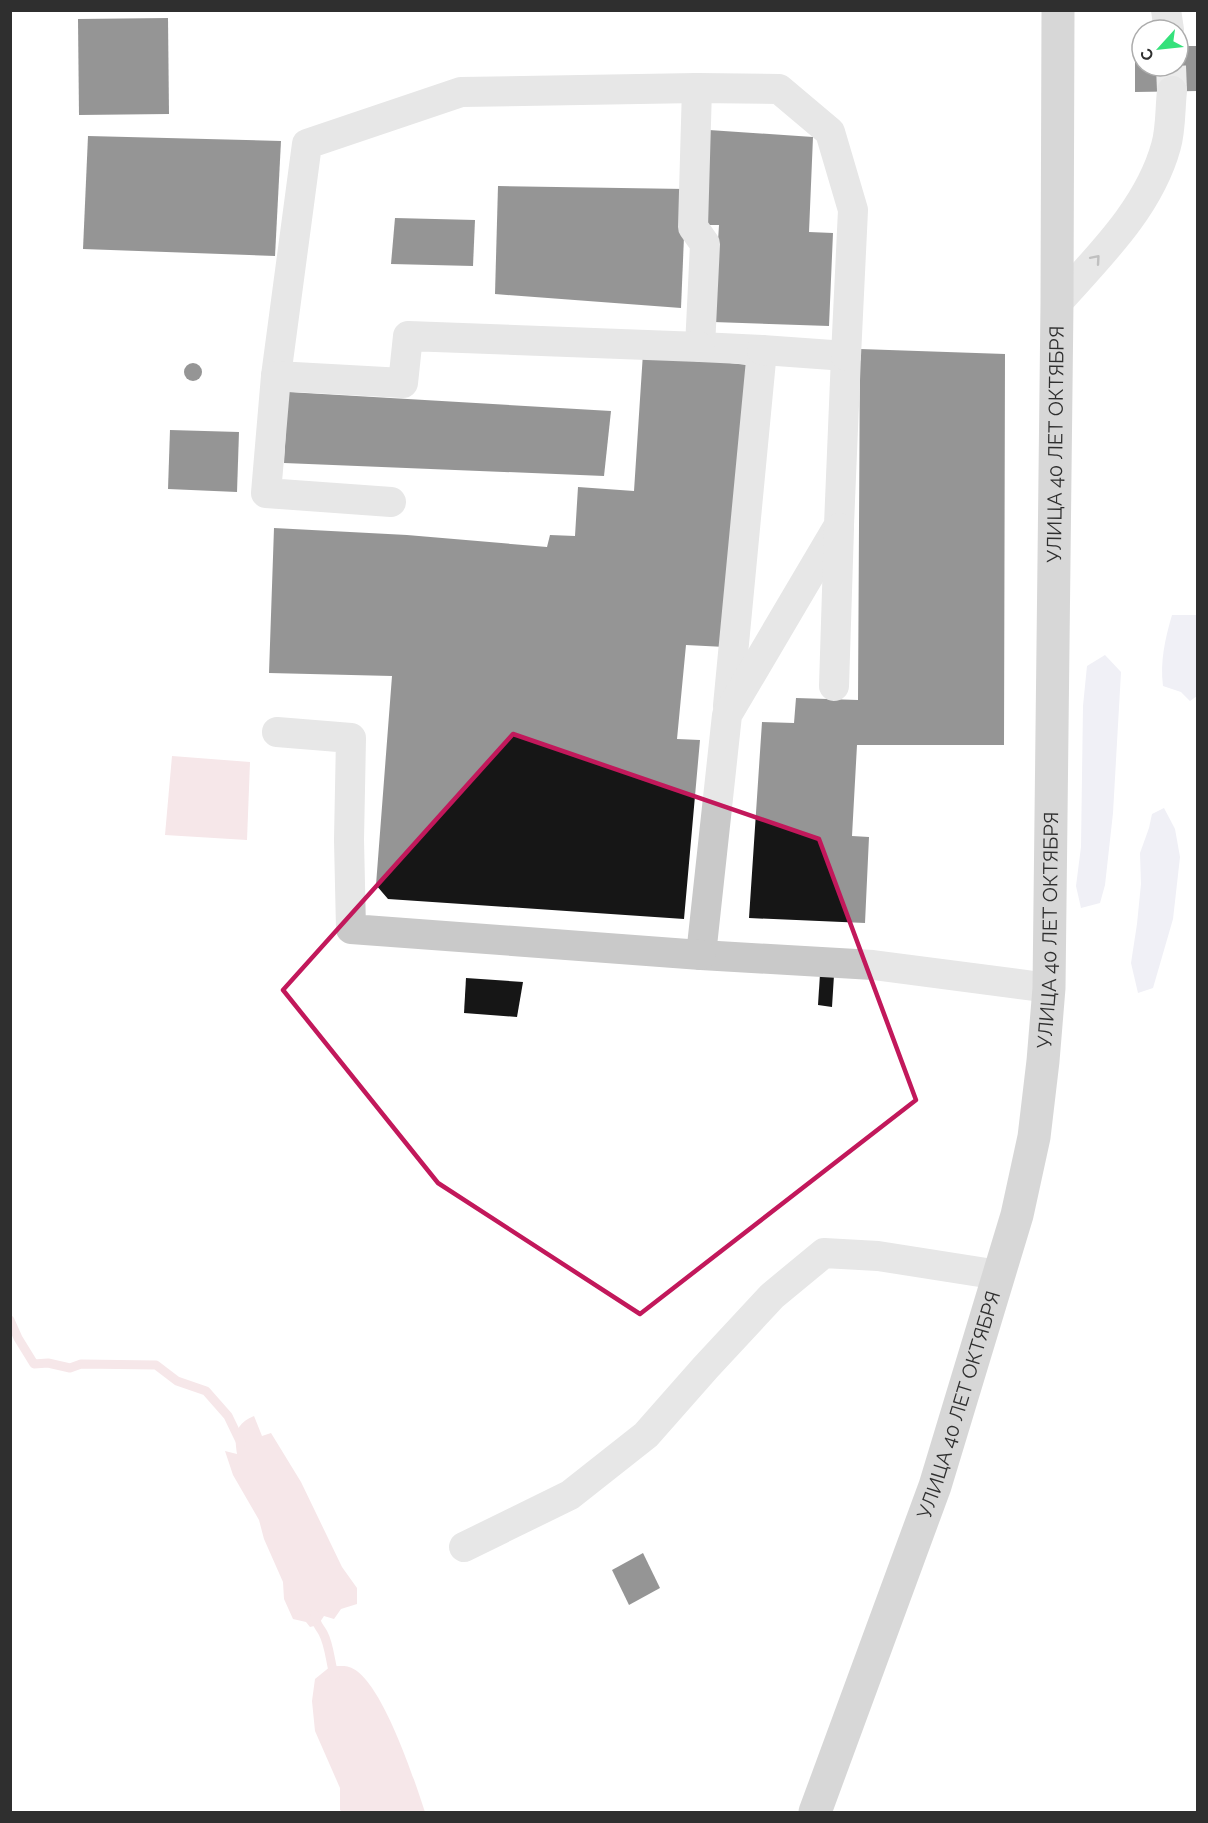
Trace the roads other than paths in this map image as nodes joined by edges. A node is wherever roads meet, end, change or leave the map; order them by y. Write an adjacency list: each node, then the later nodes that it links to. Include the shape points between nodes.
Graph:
1 (1058, 10): 4 (main road, УЛИЦА 40 ЛЕТ ОКТЯБРЯ)
2 (697, 88): 5 (lane, via 693,227 705,244); 7 (lane, via 779,89 830,132 853,210); 8 (lane, via 461,92 307,144)
3 (1172, 91): 4 (lane, one-way to 3, via 1122,229 1152,182 1167,145)
4 (1057, 303): 15 (main road, УЛИЦА 40 ЛЕТ ОКТЯБРЯ)
5 (700, 347): 6 (lane); 8 (lane, via 408,336 403,383)
6 (762, 350): 7 (lane); 12 (lane)
7 (846, 356): 10 (lane)
8 (276, 376): 9 (lane, via 266,493)
9 (392, 502)
10 (839, 525): 11 (lane); 12 (lane)
11 (834, 686)
12 (727, 715): 14 (lane)
13 (277, 732): 14 (lane, via 351,738 351,929)
14 (700, 955): 15 (lane, via 873,965)
15 (1049, 988): 16 (main road, УЛИЦА 40 ЛЕТ ОКТЯБРЯ, via 1034,1137)
16 (999, 1275): 17 (lane, via 878,1256 824,1253 772,1296 646,1435 570,1495); 18 (main road, УЛИЦА 40 ЛЕТ ОКТЯБРЯ, via 935,1486)
17 (464, 1547)
18 (814, 1812)

